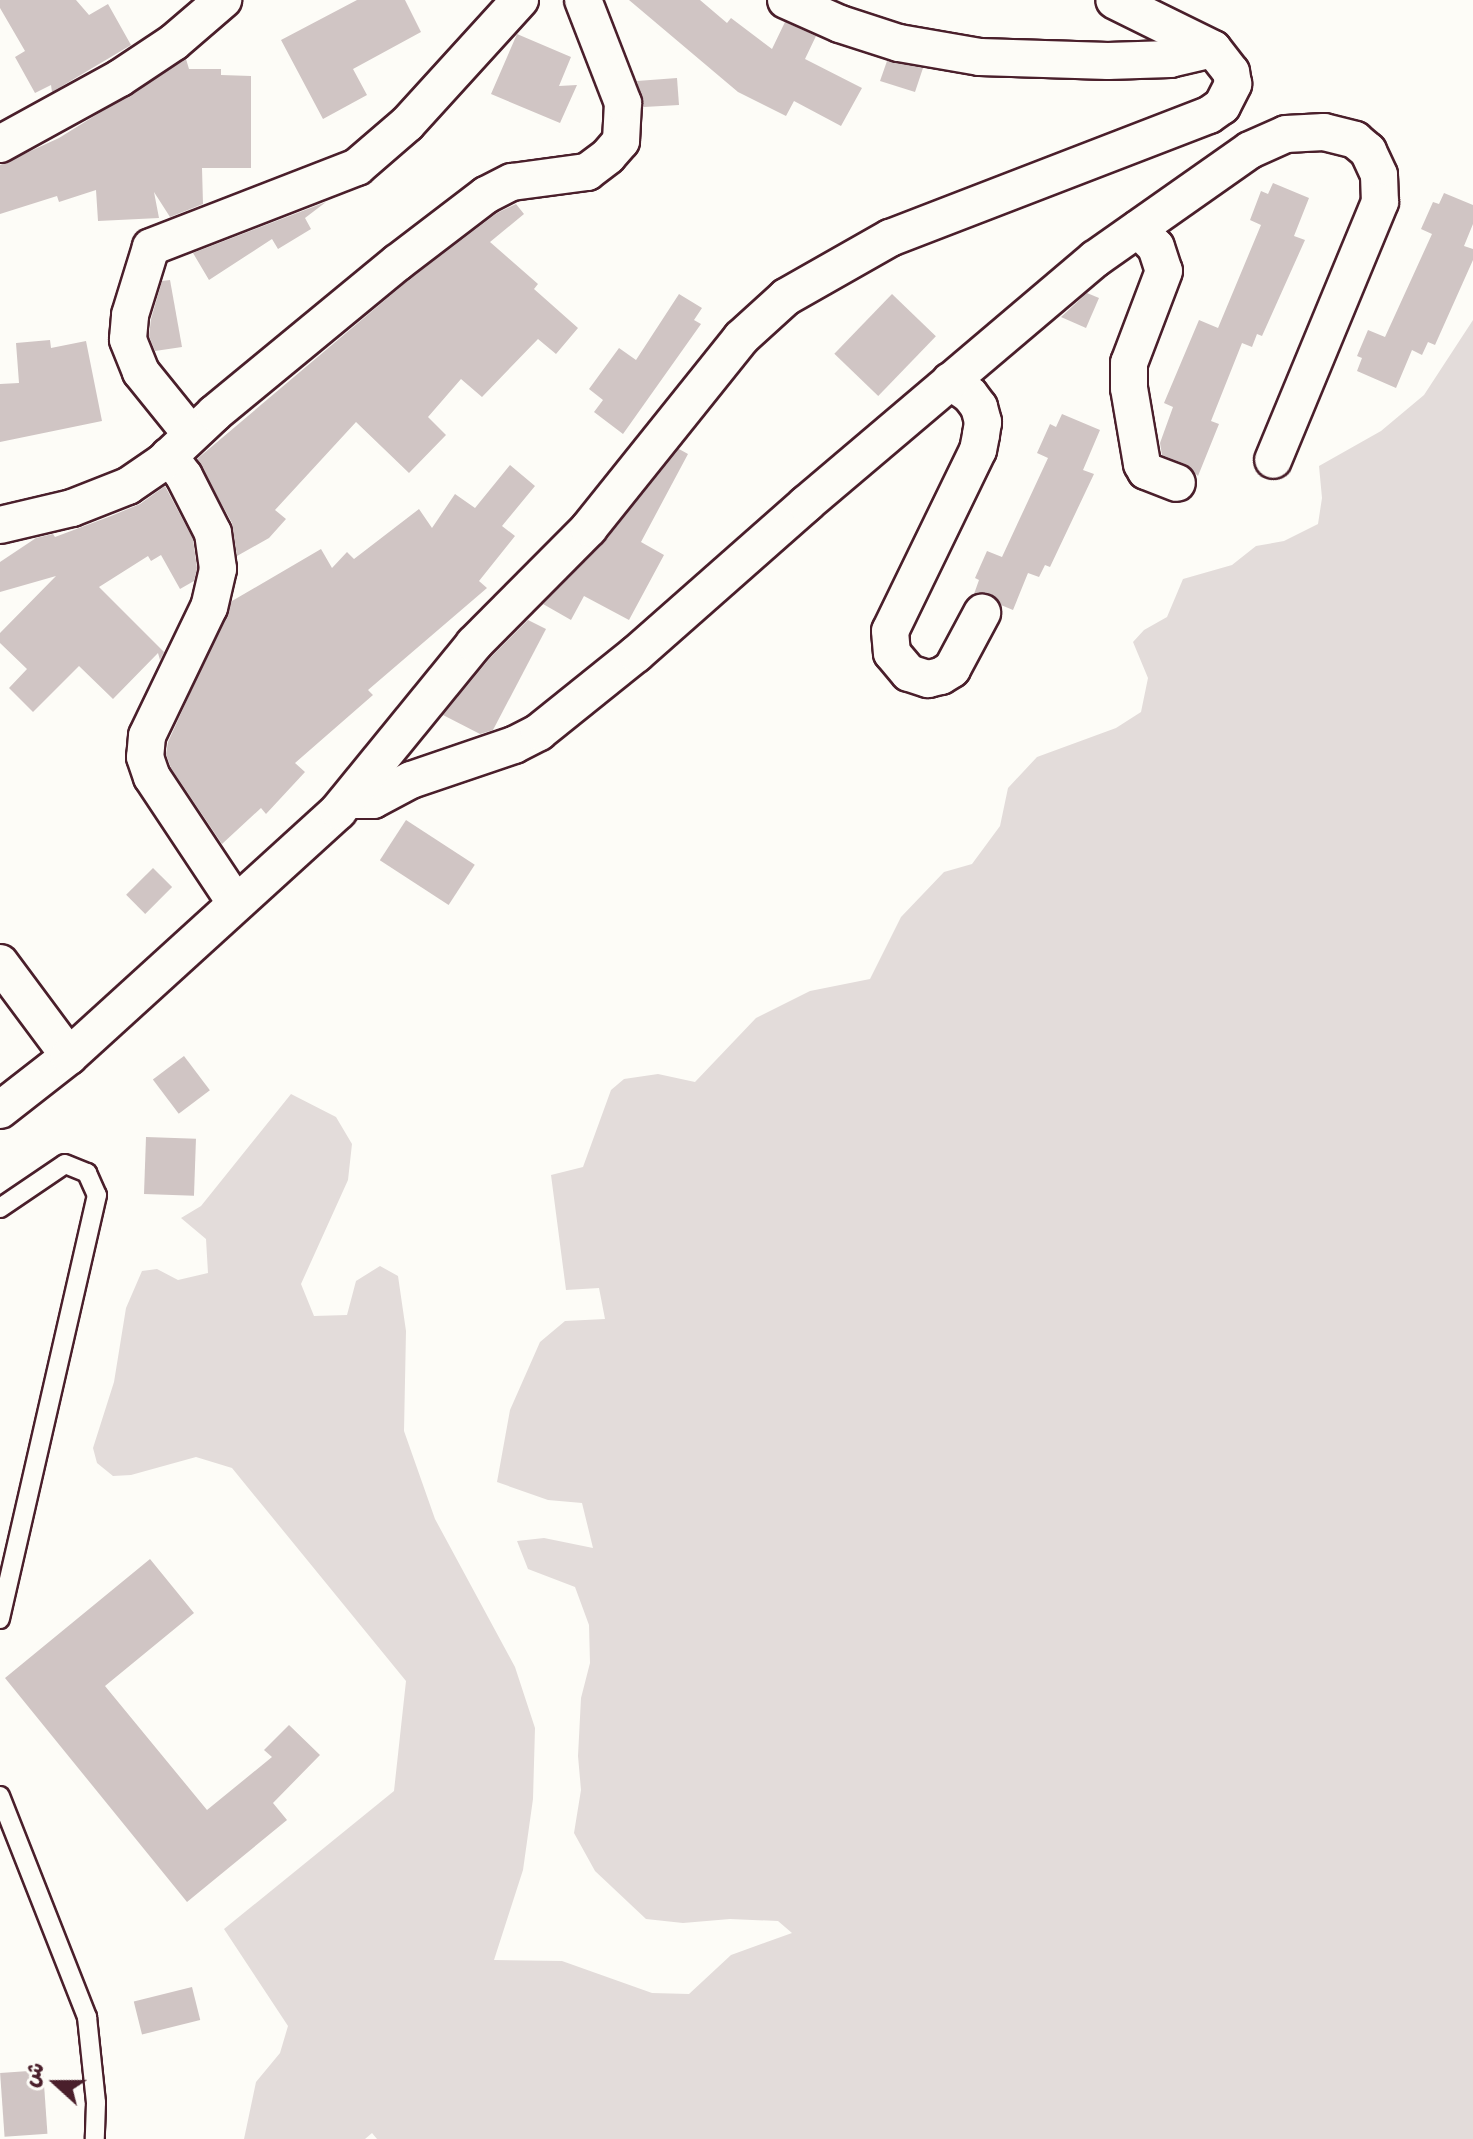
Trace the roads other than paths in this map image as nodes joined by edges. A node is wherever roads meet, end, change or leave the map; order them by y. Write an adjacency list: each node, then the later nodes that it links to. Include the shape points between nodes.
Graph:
1 (223, 0): 7 (street, via 120,78)
2 (520, 0): 10 (street, via 407,124 357,167 151,247 128,339)
3 (583, 0): 10 (street, via 623,103 621,141 608,156 587,172 512,182 486,195)
4 (786, 0): 6 (street, via 870,34 980,57 1170,59)
5 (1114, 0): 6 (street)
6 (1213, 49): 15 (street, via 1231,72 1233,84 1222,106 1209,115 890,238 786,297 741,338 589,528 474,644)
7 (0, 144)
8 (1138, 229): 9 (street); 11 (street, via 1250,150 1286,134 1324,132 1355,140 1375,163 1380,202); 12 (street, via 1156,247 1164,271 1129,363 1129,388 1142,464 1146,471)
9 (950, 381): 14 (street, via 979,407 983,422 978,450 890,631 892,653 918,678 941,676 952,669); 15 (street, via 539,732 411,780 373,800)
10 (180, 445): 13 (street, via 128,486 72,508); 16 (street, via 184,476 213,533 218,569 209,607 147,736 145,757 152,777)
11 (1273, 460)
12 (1177, 483)
13 (0, 525)
14 (982, 613)
15 (348, 800): 16 (street)
16 (235, 902): 18 (street)
17 (0, 963): 18 (street)
18 (69, 1056): 19 (street)
19 (0, 1110)
20 (0, 1208): 21 (lane, via 65,1164 87,1173 97,1195)
21 (0, 1619)
22 (0, 1796): 23 (lane, via 87,2017)
23 (95, 2139)

